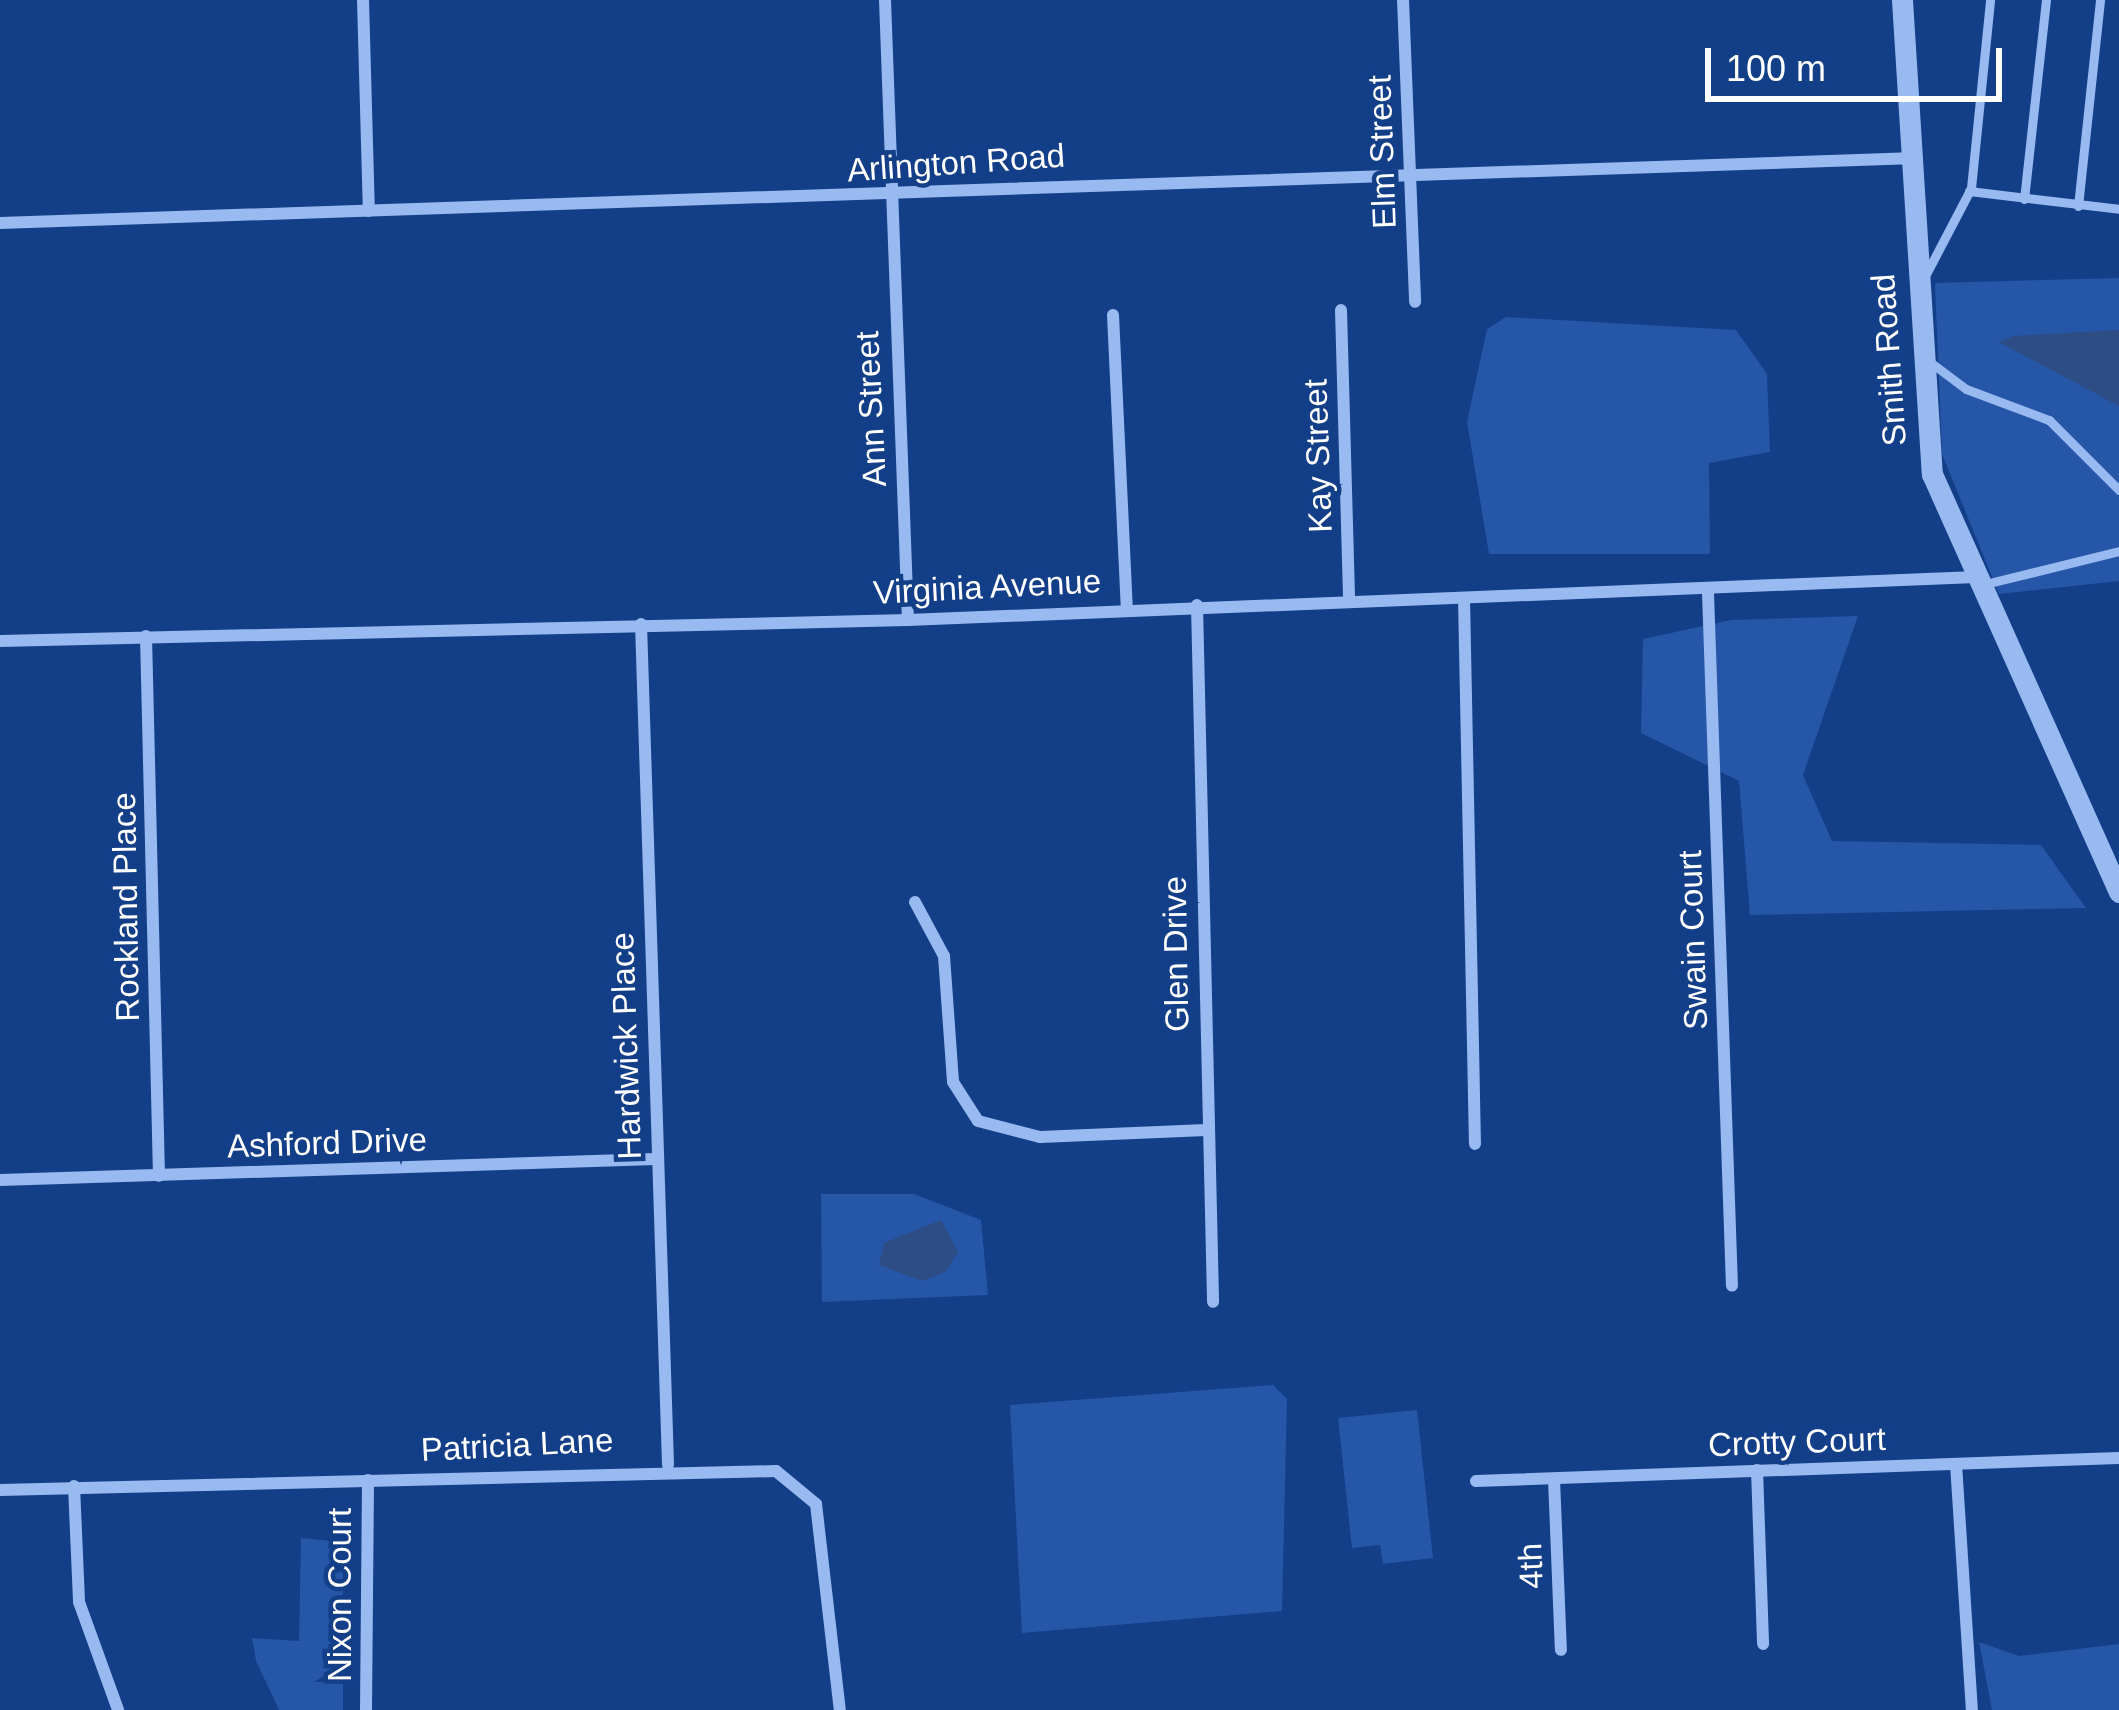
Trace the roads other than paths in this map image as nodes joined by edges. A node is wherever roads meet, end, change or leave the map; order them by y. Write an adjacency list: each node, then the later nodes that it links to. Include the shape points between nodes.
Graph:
1 (363, 0): 15 (street)
2 (885, 0): 11 (street, Ann Street)
3 (1403, 0): 9 (street, Elm Street)
4 (1902, 0): 8 (street, Smith Road)
5 (1990, 0): 10 (lane)
6 (2046, 0): 12 (lane)
7 (2100, 0): 13 (lane)
8 (1916, 158): 9 (street, Arlington Road); 17 (street, Smith Road)
9 (1409, 168): 11 (street, Arlington Road); 18 (street, Elm Street)
10 (1969, 191): 12 (lane); 17 (lane)
11 (887, 196): 15 (street, Arlington Road); 30 (street, Ann Street)
12 (2024, 199): 13 (lane)
13 (2078, 206): 14 (lane)
14 (2119, 209)
15 (369, 212): 16 (street, Arlington Road)
16 (0, 223)
17 (1916, 293): 21 (street, Smith Road)
18 (1415, 302)
19 (1341, 310): 27 (street, Kay Street)
20 (1113, 315): 29 (street)
21 (1918, 353): 22 (lane, via 1966,389 2049,420); 24 (street, Smith Road, via 1932,474)
22 (2119, 490)
23 (2119, 551): 24 (lane)
24 (1978, 582): 25 (street, Virginia Avenue); 34 (street, Smith Road)
25 (1708, 593): 26 (street, Virginia Avenue); 41 (street, Swain Court)
26 (1464, 598): 27 (street, Virginia Avenue); 37 (street)
27 (1349, 600): 28 (street, Virginia Avenue)
28 (1197, 605): 29 (street, Virginia Avenue); 36 (street, Glen Drive)
29 (1127, 608): 30 (street, Virginia Avenue)
30 (908, 620): 31 (street, Virginia Avenue)
31 (641, 624): 32 (street, Virginia Avenue); 38 (street, Hardwick Place)
32 (146, 636): 33 (street, Virginia Avenue); 39 (street, Rockland Place)
33 (0, 641)
34 (2119, 892)
35 (915, 902): 36 (street, via 944,956 953,1082 978,1121 1040,1137)
36 (1206, 1130): 42 (street, Glen Drive)
37 (1475, 1144)
38 (656, 1159): 39 (street, Ashford Drive); 45 (street, Hardwick Place)
39 (159, 1176): 40 (street, Ashford Drive)
40 (0, 1180)
41 (1732, 1286)
42 (1213, 1302)
43 (2119, 1458): 44 (street, Crotty Court)
44 (1956, 1464): 46 (street, Crotty Court); 57 (street)
45 (668, 1465): 48 (street, Patricia Lane); 56 (street, Patricia Lane, via 776,1471 816,1504)
46 (1757, 1470): 47 (street, Crotty Court); 52 (street)
47 (1554, 1479): 49 (street, Crotty Court); 53 (street, 4th)
48 (368, 1480): 50 (street, Patricia Lane); 55 (street, Nixon Court)
49 (1477, 1481)
50 (74, 1486): 51 (street, Patricia Lane); 54 (street, via 79,1602)
51 (0, 1490)
52 (1763, 1644)
53 (1562, 1650)
54 (118, 1710)
55 (366, 1710)
56 (840, 1710)
57 (1972, 1710)

